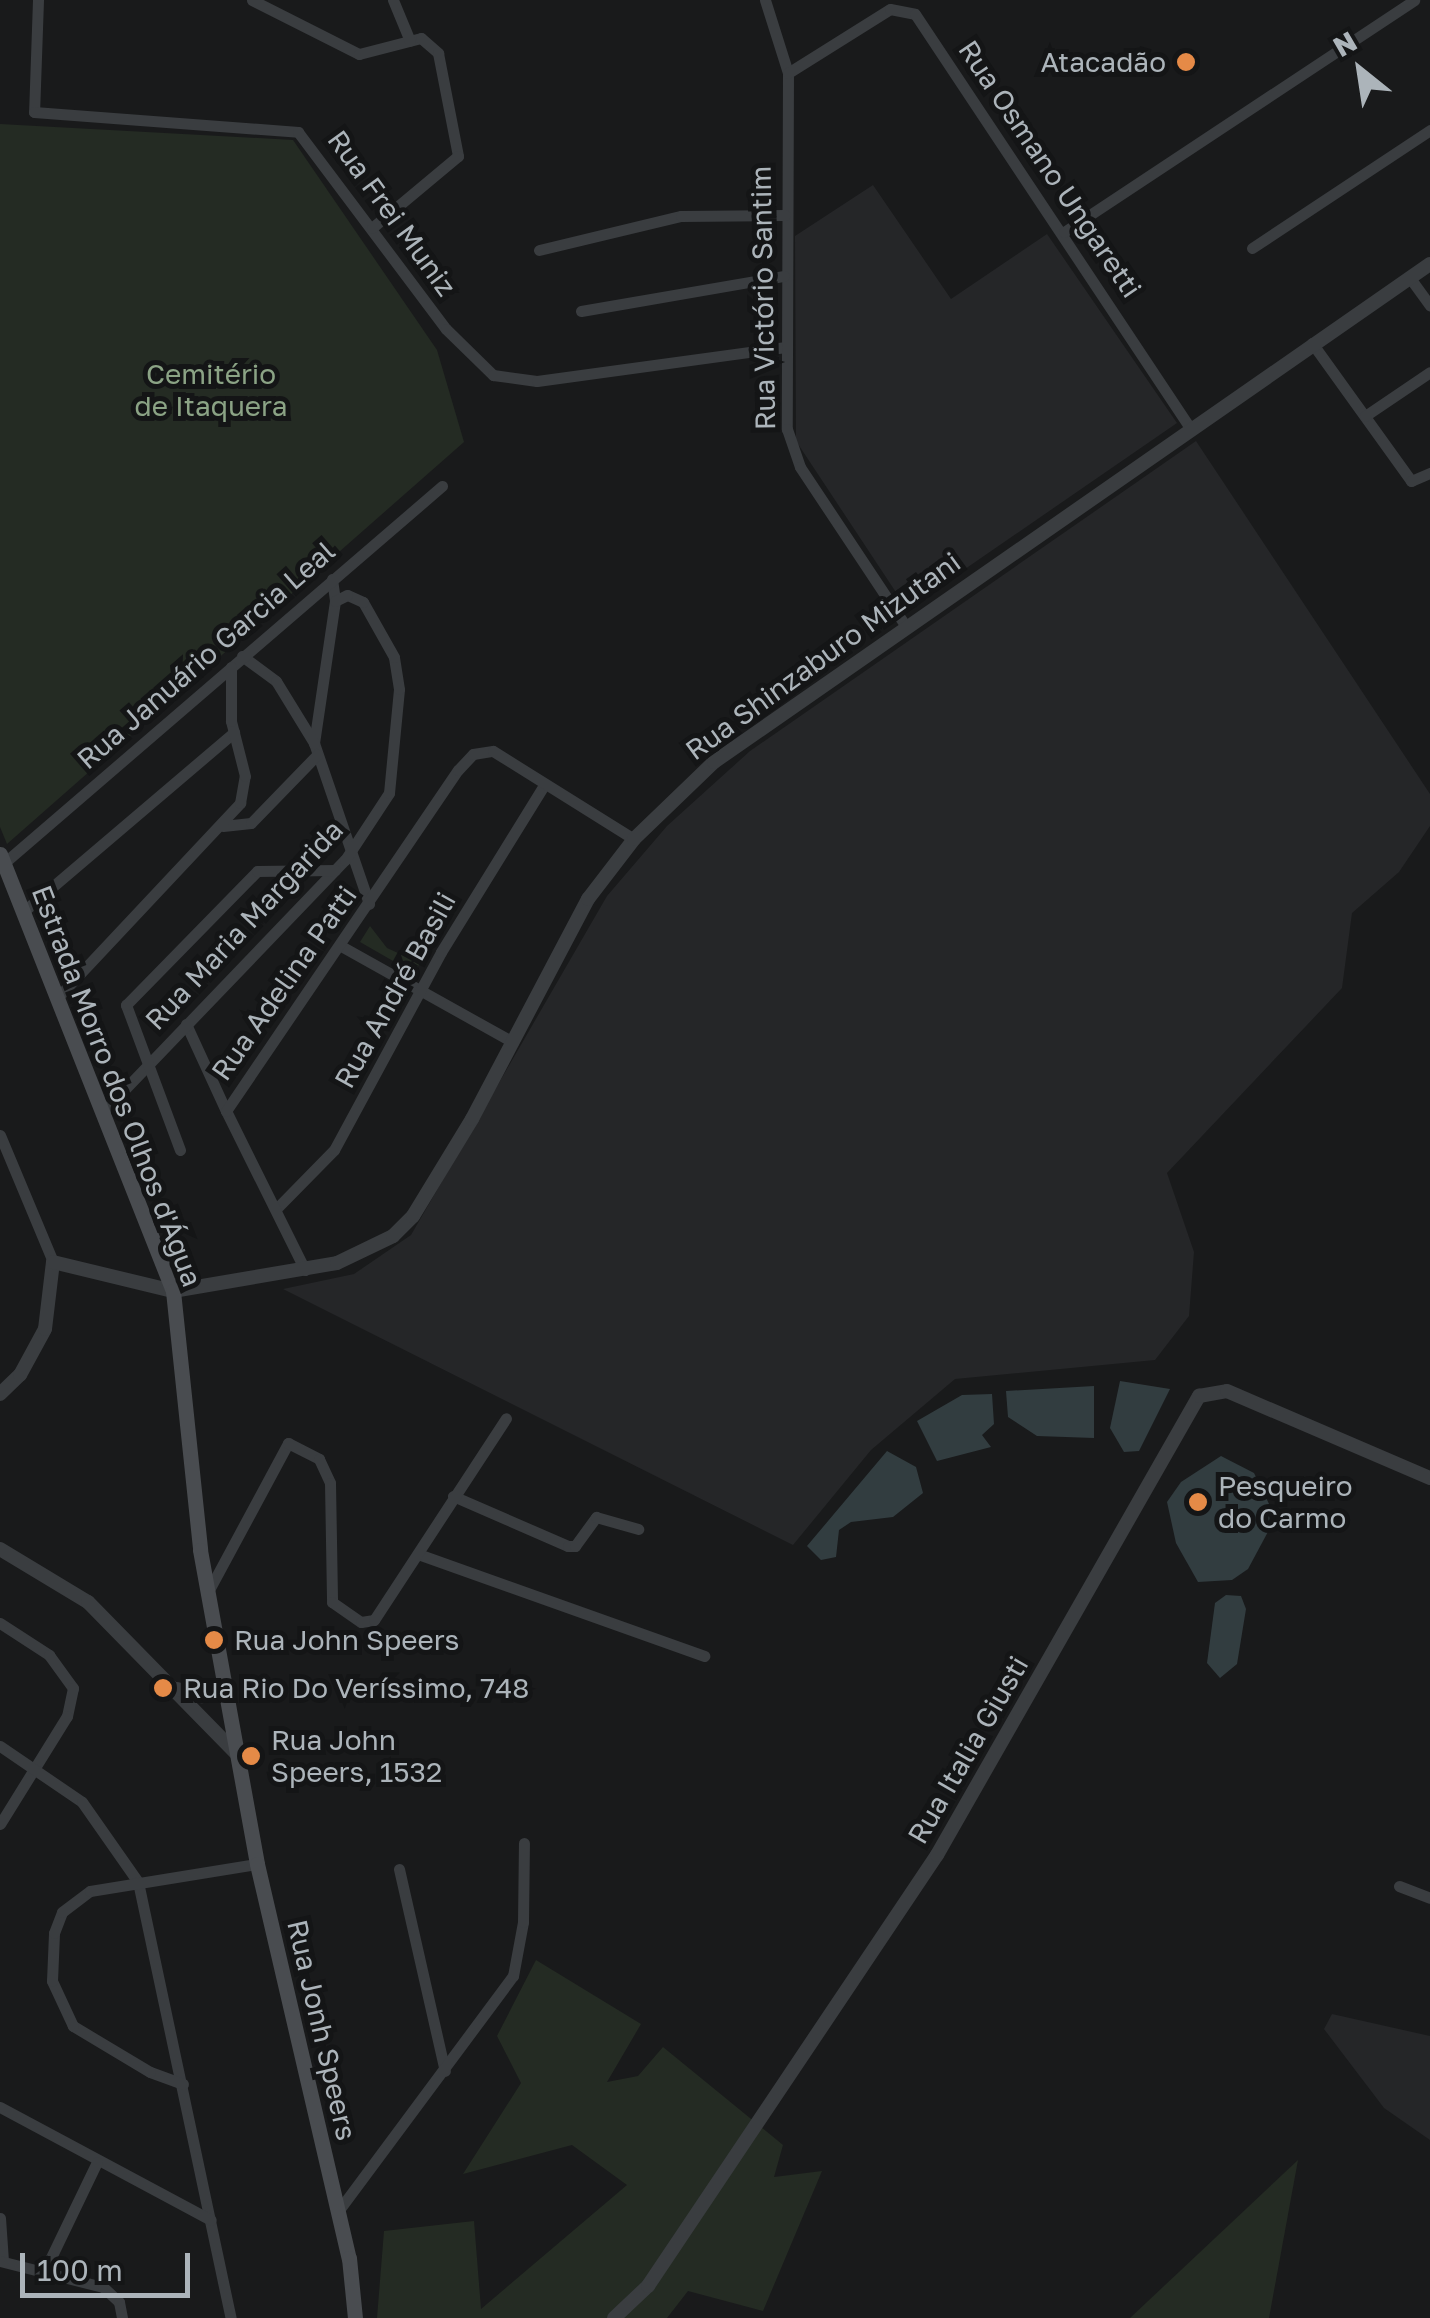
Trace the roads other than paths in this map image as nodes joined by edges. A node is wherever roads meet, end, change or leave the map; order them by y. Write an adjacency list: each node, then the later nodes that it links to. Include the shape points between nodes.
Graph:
1 (38, 0): 10 (street, Rua Frei Muniz, via 34,112 298,132)
2 (252, 0): 6 (street, via 359,54)
3 (393, 0): 6 (street)
4 (765, 0): 7 (street, Rua Victório Santim)
5 (1414, 0): 11 (street)
6 (410, 41): 10 (street, via 427,39 438,52 458,156)
7 (788, 73): 9 (street, Rua Victório Santim); 11 (street, Rua Osmano Ungaretti, via 890,9 910,10)
8 (1430, 130): 12 (street)
9 (785, 215): 13 (street, via 681,216); 15 (street, Rua Victório Santim)
10 (372, 228): 20 (street, Rua Frei Muniz, via 465,351 506,381)
11 (1064, 232): 23 (street, Rua Osmano Ungaretti)
12 (1252, 248)
13 (539, 250)
14 (1430, 264): 16 (street, Rua Shinzaburo Mizutani)
15 (784, 276): 18 (street); 20 (street, Rua Victório Santim)
16 (1410, 278): 17 (street); 19 (street, Rua Shinzaburo Mizutani)
17 (1430, 306)
18 (580, 311)
19 (1312, 343): 22 (street); 23 (street, Rua Shinzaburo Mizutani)
20 (786, 347): 28 (street, Rua Victório Santim, via 791,449)
21 (1430, 372): 22 (street)
22 (1365, 416): 24 (street, via 1411,480)
23 (1190, 426): 28 (street, Rua Shinzaburo Mizutani)
24 (1430, 473)
25 (442, 486): 26 (street, Rua Januário Garcia Leal)
26 (332, 580): 27 (street); 29 (street, Rua Januário Garcia Leal)
27 (341, 598): 32 (street); 36 (street, Rua Maria Margarida, via 363,602 377,623 399,689 389,793)
28 (905, 624): 35 (street, Rua Shinzaburo Mizutani, via 714,762)
29 (242, 656): 30 (street, Rua Januário Garcia Leal); 32 (street, via 276,681)
30 (231, 667): 31 (street); 37 (street, Rua Januário Garcia Leal)
31 (234, 732): 34 (street, via 244,791); 40 (street)
32 (316, 749): 34 (street, via 251,823); 36 (street)
33 (544, 785): 35 (street); 39 (street, Rua Adelina Patti, via 493,751 473,754); 42 (street, Rua André Basili)
34 (223, 826): 43 (street)
35 (634, 839): 45 (street, Rua Shinzaburo Mizutani, via 588,900)
36 (352, 851): 38 (street, Rua Maria Margarida); 39 (street)
37 (2, 859): 40 (main road, Estrada Morro dos Olhos d'Água)
38 (335, 870): 44 (street, Rua Maria Margarida); 46 (street, via 264,866 130,1000 126,1016)
39 (369, 904): 41 (street, Rua Adelina Patti)
40 (24, 911): 43 (main road, Estrada Morro dos Olhos d'Água)
41 (341, 946): 42 (street); 47 (street, Rua Adelina Patti)
42 (420, 990): 45 (street); 51 (street, Rua André Basili, via 334,1150)
43 (59, 996): 48 (main road, Estrada Morro dos Olhos d'Água)
44 (186, 1024): 46 (street, Rua Maria Margarida); 47 (street)
45 (512, 1042): 53 (street, Rua Shinzaburo Mizutani, via 413,1216 369,1253)
46 (145, 1066): 48 (street, Rua Maria Margarida); 50 (street)
47 (226, 1111): 51 (street, Rua Adelina Patti)
48 (102, 1113): 54 (main road, Estrada Morro dos Olhos d'Água)
49 (0, 1135): 52 (street)
50 (180, 1150)
51 (276, 1208): 53 (street, Rua Adelina Patti)
52 (53, 1262): 54 (street, Rua Shinzaburo Mizutani); 55 (street, via 45,1329 20,1375)
53 (305, 1270): 54 (street, Rua Shinzaburo Mizutani)
54 (174, 1291): 62 (main road, Estrada Morro dos Olhos d'Água)
55 (0, 1394)
56 (506, 1418): 58 (street)
57 (1430, 1478): 91 (street, Rua Italia Giusti, via 1227,1391 1199,1396 937,1855 648,2286)
58 (454, 1496): 59 (street, via 568,1546 596,1517); 63 (street)
59 (638, 1530)
60 (231, 1546): 62 (street); 63 (street, via 288,1443 319,1459 330,1484 330,1591 341,1614 374,1620); 64 (street)
61 (0, 1549): 67 (street, via 88,1602)
62 (200, 1550): 64 (main road, Estrada Morro dos Olhos d'Água)
63 (418, 1554): 66 (street)
64 (209, 1590): 68 (main road, Estrada Morro dos Olhos d'Água)
65 (0, 1622): 71 (street, via 48,1655 73,1688 66,1716)
66 (704, 1656)
67 (172, 1686): 68 (street, via 202,1696); 70 (street)
68 (230, 1690): 70 (main road, Estrada Morro dos Olhos d'Água)
69 (0, 1746): 71 (street)
70 (236, 1753): 74 (main road, Rua Jonh Speers)
71 (35, 1766): 72 (street); 76 (street, via 90,1811)
72 (0, 1824)
73 (524, 1844): 79 (street, via 521,1952 513,1976)
74 (257, 1864): 76 (street); 83 (main road, Rua Jonh Speers)
75 (399, 1869): 79 (street)
76 (138, 1882): 80 (street); 80 (street, via 90,1891 62,1912 49,1951 52,1982 73,2026)
77 (1400, 1886): 78 (street)
78 (1430, 1898)
79 (445, 2071): 83 (street)
80 (183, 2084): 85 (street)
81 (0, 2108): 82 (street)
82 (98, 2162): 85 (street); 87 (street)
83 (339, 2210): 90 (main road, Rua Jonh Speers)
84 (0, 2218): 86 (street)
85 (211, 2220): 89 (street)
86 (1, 2261): 87 (street)
87 (44, 2272): 88 (street, via 103,2287)
88 (122, 2318)
89 (231, 2318)
90 (355, 2318)
91 (614, 2318)

